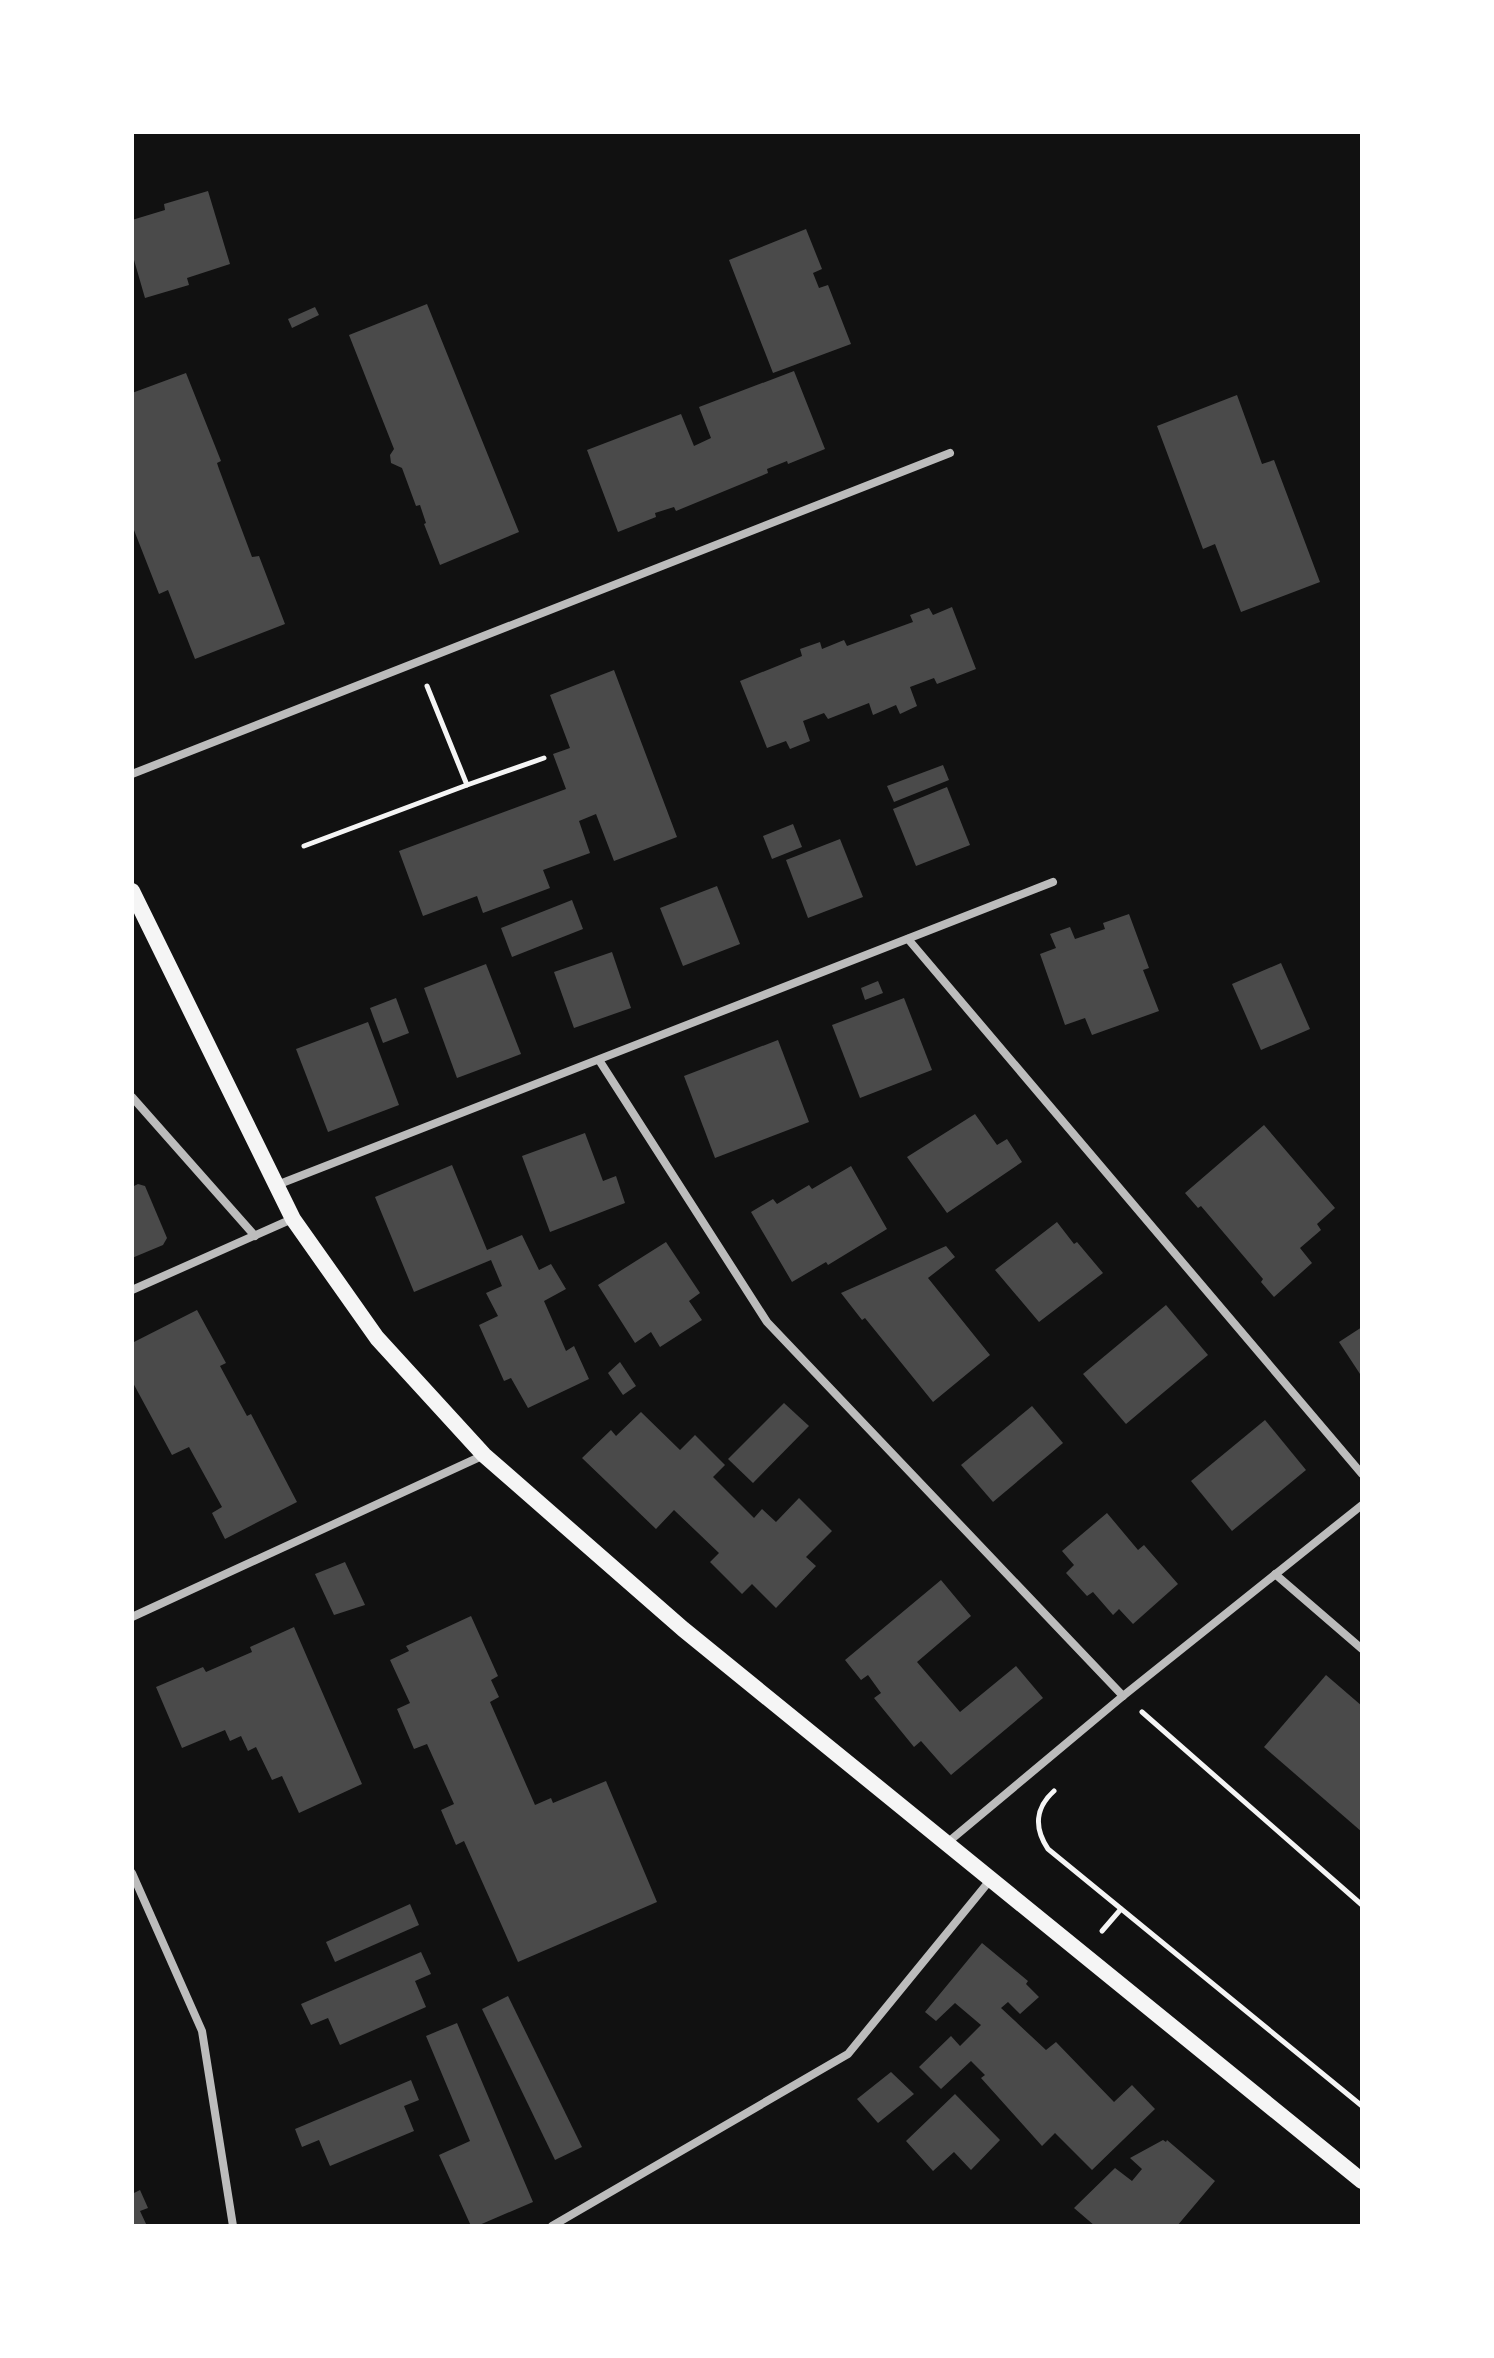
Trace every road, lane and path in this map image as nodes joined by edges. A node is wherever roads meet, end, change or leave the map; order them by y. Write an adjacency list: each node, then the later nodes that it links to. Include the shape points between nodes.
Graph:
1 (950, 453): 2 (street)
2 (418, 662): 4 (street); 5 (path)
3 (544, 758): 5 (path)
4 (132, 774)
5 (467, 785): 6 (path)
6 (304, 846)
7 (1053, 882): 9 (street)
8 (132, 891): 12 (main road)
9 (908, 939): 10 (street); 17 (street)
10 (599, 1060): 12 (street); 22 (street, via 767,1322)
11 (132, 1097): 14 (street)
12 (276, 1185): 13 (main road)
13 (293, 1219): 14 (street); 16 (main road, via 377,1338)
14 (255, 1236): 15 (street)
15 (132, 1290)
16 (484, 1455): 20 (street); 24 (main road, via 683,1629)
17 (1362, 1474)
18 (1362, 1505): 19 (street)
19 (1275, 1574): 21 (street); 22 (street)
20 (132, 1617)
21 (1362, 1649)
22 (1123, 1696): 24 (street); 27 (path)
23 (1064, 1781): 28 (path, via 1039,1811 1041,1837 1048,1849)
24 (947, 1843): 26 (main road)
25 (132, 1873): 30 (street, via 202,2031)
26 (991, 1879): 29 (main road); 31 (street, via 848,2054)
27 (1362, 1905)
28 (1362, 2106)
29 (1362, 2181)
30 (233, 2226)
31 (552, 2226)

